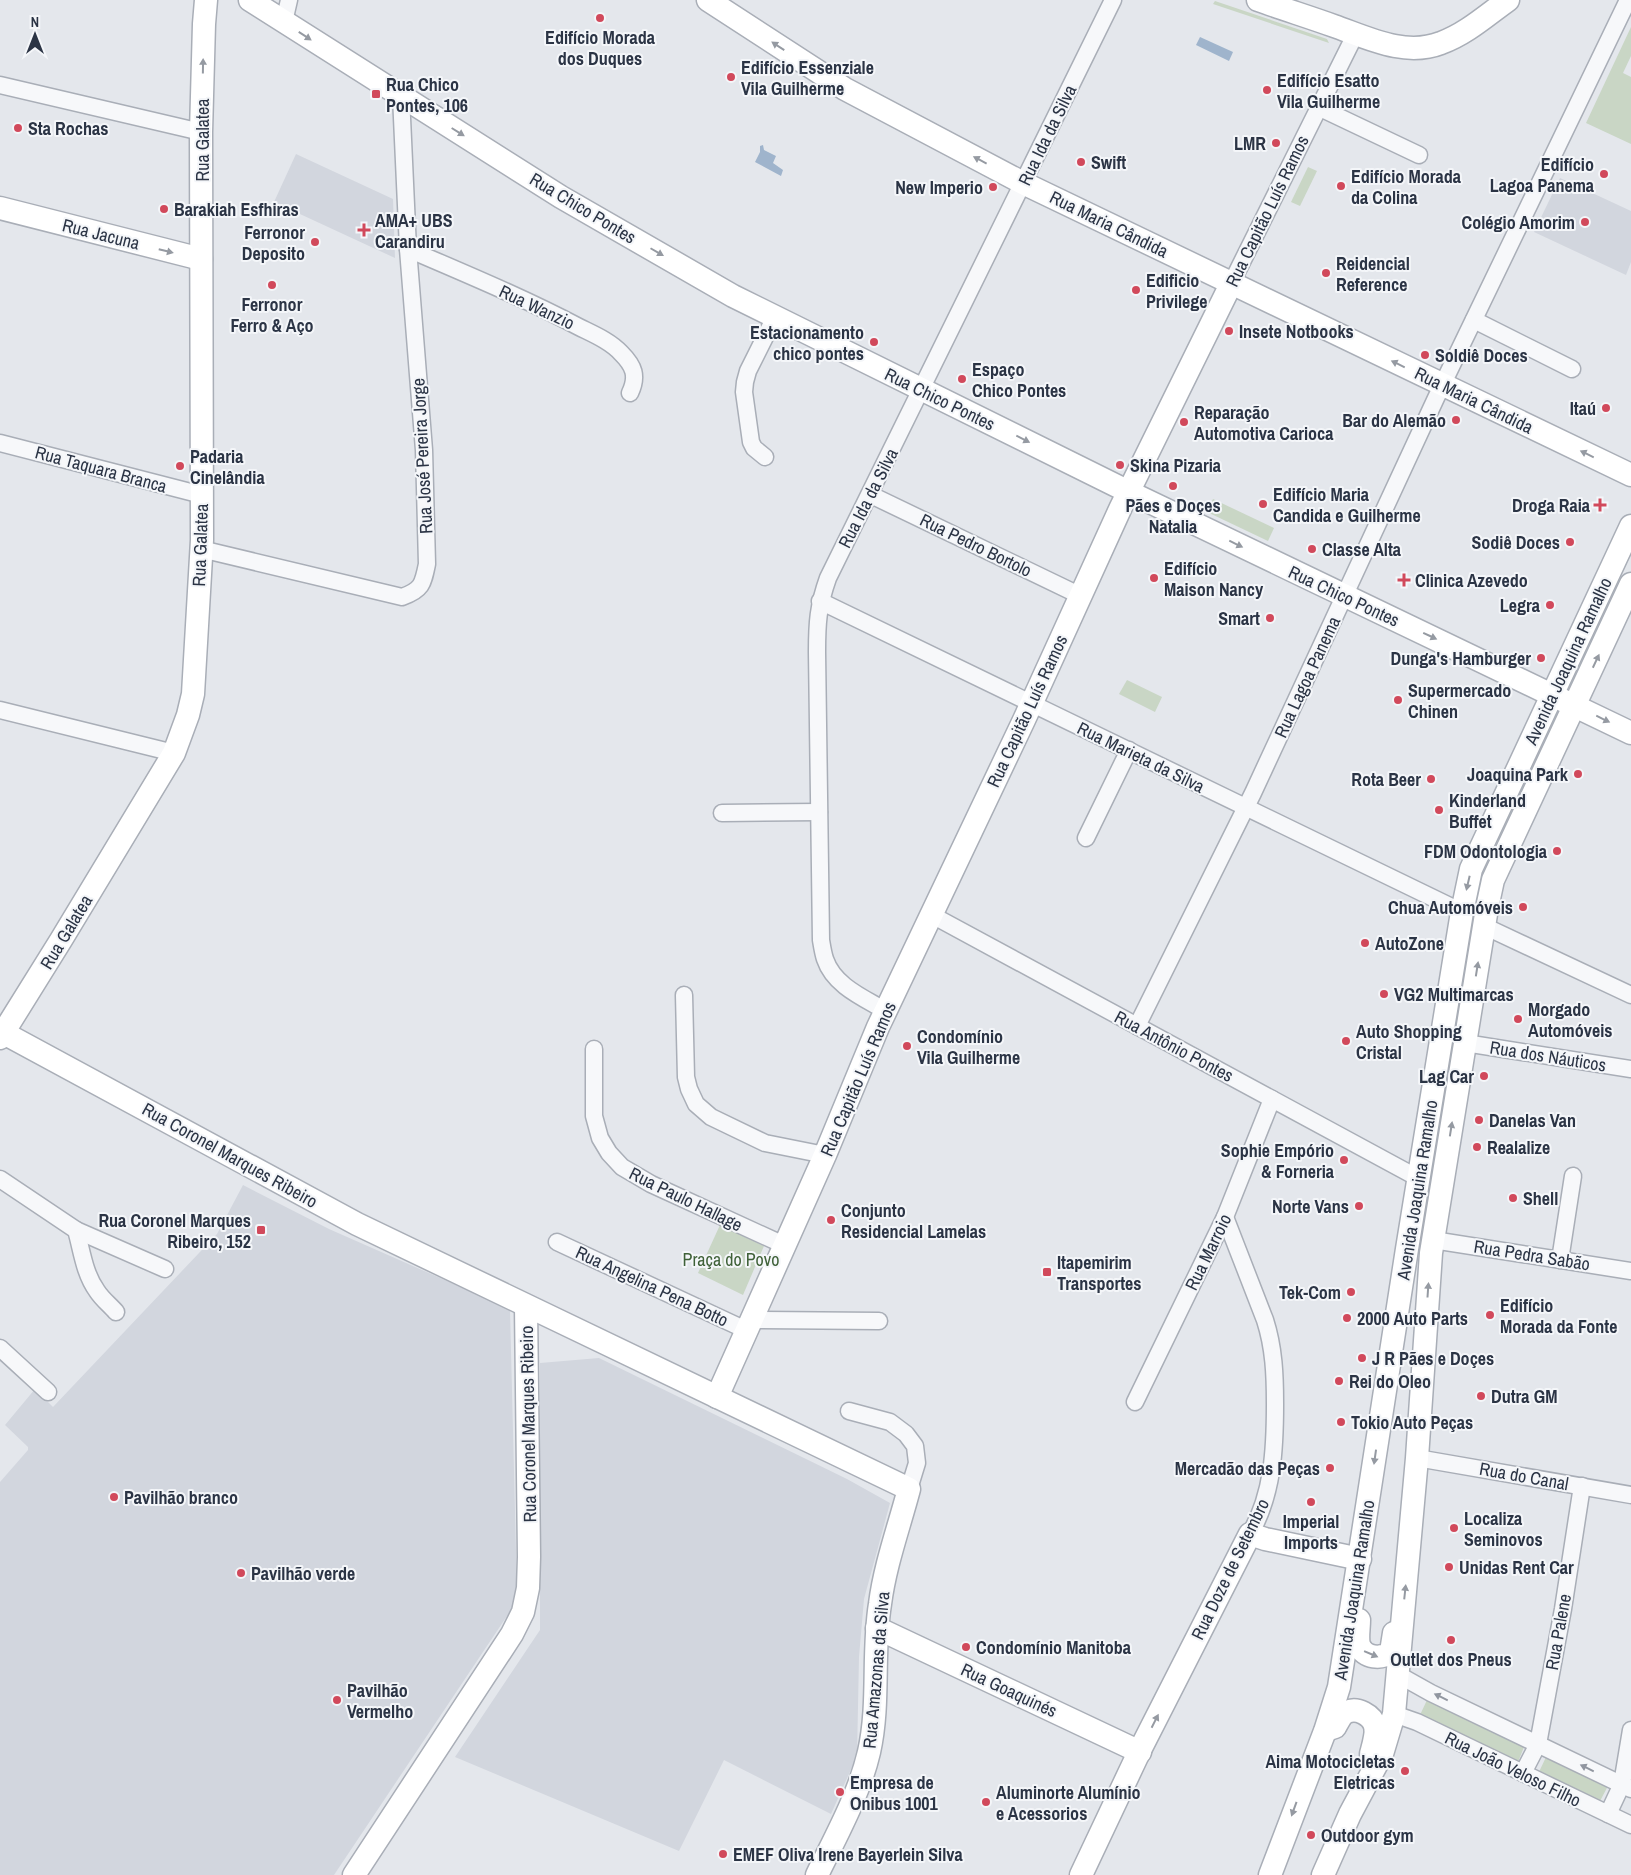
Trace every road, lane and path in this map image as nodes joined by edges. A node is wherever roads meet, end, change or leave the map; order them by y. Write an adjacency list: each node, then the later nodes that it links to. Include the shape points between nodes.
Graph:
1 (206, 0): 14 (main road, Rua Galatea, one-way to 1)
2 (250, 0): 9 (main road, Rua Chico Pontes)
3 (289, 0): 9 (street)
4 (1113, 0): 16 (street, Rua Ida da Silva)
5 (1258, 0): 10 (main road)
6 (1508, 0): 10 (main road, via 1463,33 1424,48 1394,46)
7 (1628, 0): 22 (street, Rua Lagoa Panema)
8 (711, 1): 16 (main road, Rua Maria Cândida, one-way to 8, via 845,89)
9 (284, 22): 12 (main road, Rua Chico Pontes, one-way to 12)
10 (1356, 34): 13 (street, Rua Capitão Luís Ramos)
11 (0, 85): 14 (street)
12 (401, 96): 18 (street, Rua José Pereira Jorge); 21 (main road, Rua Chico Pontes, one-way to 21, via 561,197 733,296)
13 (1318, 107): 15 (street); 20 (street, Rua Capitão Luís Ramos)
14 (201, 132): 19 (main road, Rua Galatea)
15 (1419, 155)
16 (1023, 183): 20 (main road, Rua Maria Cândida); 25 (street, Rua Ida da Silva)
17 (0, 208): 19 (main road, Rua Jacuna, one-way to 19)
18 (408, 249): 26 (street, Rua Wanzio, via 559,316 609,342 621,352 635,375); 34 (street, Rua José Pereira Jorge, via 424,450 427,564 424,582 415,592 402,597)
19 (202, 260): 31 (main road, Rua Galatea)
20 (1231, 284): 24 (main road, Rua Maria Cândida, one-way to 20); 30 (main road, Rua Capitão Luís Ramos)
21 (776, 317): 25 (main road, Rua Chico Pontes); 28 (street, via 748,371 744,392 751,442)
22 (1474, 320): 23 (street); 24 (street, Rua Lagoa Panema)
23 (1572, 369)
24 (1442, 385): 29 (main road, Rua Maria Cândida, one-way to 24); 37 (street, Rua Lagoa Panema)
25 (922, 390): 30 (main road, Rua Chico Pontes, one-way to 30); 32 (street, Rua Ida da Silva)
26 (630, 393)
27 (0, 443): 31 (street, Rua Taquara Branca)
28 (765, 457)
29 (1631, 475)
30 (1129, 492): 36 (main road, Rua Capitão Luís Ramos); 37 (main road, Rua Chico Pontes, one-way to 37)
31 (202, 495): 34 (main road, Rua Galatea)
32 (871, 495): 36 (street, Rua Pedro Bortolo); 38 (street, Rua Ida da Silva, via 828,578)
33 (1631, 526): 39 (main road, Avenida Joaquina Ramalho)
34 (201, 549): 45 (main road, Rua Galatea, via 194,694)
35 (1631, 584): 41 (main road, Avenida Joaquina Ramalho, one-way to 35)
36 (1080, 596): 40 (main road, Rua Capitão Luís Ramos)
37 (1344, 596): 39 (main road, Rua Chico Pontes, one-way to 39); 46 (street, Rua Lagoa Panema)
38 (820, 601): 40 (street, Rua Marieta da Silva); 47 (street, Rua Ida da Silva, via 817,618)
39 (1553, 695): 41 (main road, Rua Chico Pontes); 50 (main road, Avenida Joaquina Ramalho, one-way to 50, via 1471,869)
40 (1031, 703): 44 (street, Rua Marieta da Silva); 51 (main road, Rua Capitão Luís Ramos)
41 (1575, 706): 43 (main road, Rua Chico Pontes, one-way to 43); 52 (main road, Avenida Joaquina Ramalho, via 1493,880)
42 (0, 710): 45 (street)
43 (1631, 733)
44 (1129, 750): 46 (street, Rua Marieta da Silva); 49 (street)
45 (174, 753): 57 (main road, Rua Galatea)
46 (1246, 808): 50 (street, Rua Marieta da Silva); 56 (street, Rua Lagoa Panema)
47 (819, 812): 48 (street); 55 (street, Rua Ida da Silva, via 821,940 825,959 843,985)
48 (722, 813)
49 (1086, 838)
50 (1462, 912): 64 (main road, Avenida Joaquina Ramalho)
51 (930, 914): 55 (main road, Rua Capitão Luís Ramos); 56 (street, Rua Antônio Pontes)
52 (1484, 926): 54 (street); 58 (main road, Avenida Joaquina Ramalho, one-way to 52)
53 (684, 995): 62 (street, via 686,1077 696,1104 711,1117 765,1143)
54 (1631, 995)
55 (886, 1011): 62 (main road, Rua Capitão Luís Ramos)
56 (1137, 1026): 61 (street, Rua Antônio Pontes)
57 (1, 1034): 74 (main road, Rua Coronel Marques Ribeiro, via 357,1224)
58 (1465, 1043): 60 (street, Rua dos Náuticos); 68 (main road, Avenida Joaquina Ramalho, one-way to 58)
59 (594, 1049): 70 (street, Rua Paulo Hallage, via 594,1116 600,1138 622,1168)
60 (1630, 1068)
61 (1272, 1099): 64 (street, Rua Antônio Pontes); 66 (street, Rua Marroio)
62 (825, 1155): 70 (main road, Rua Capitão Luís Ramos)
63 (1573, 1176): 71 (street)
64 (1418, 1178): 88 (main road, Avenida Joaquina Ramalho, one-way to 88)
65 (0, 1179): 67 (street)
66 (1225, 1217): 81 (street, Rua Marroio); 87 (street, Rua Doze de Setembro, via 1271,1338 1275,1371 1271,1473 1264,1503)
67 (76, 1230): 72 (street); 75 (street, via 90,1280)
68 (1433, 1240): 71 (street, Rua Pedra Sabão); 83 (main road, Avenida Joaquina Ramalho, one-way to 68)
69 (558, 1242): 77 (street, Rua Angelina Pena Botto)
70 (784, 1245): 77 (main road, Rua Capitão Luís Ramos)
71 (1560, 1260): 73 (street, Rua Pedra Sabão)
72 (165, 1270)
73 (1631, 1271)
74 (526, 1306): 80 (main road); 102 (main road, Rua Coronel Marques Ribeiro, via 530,1557 523,1612 512,1634)
75 (116, 1312)
76 (878, 1321): 77 (street)
77 (749, 1325): 80 (main road, Rua Capitão Luís Ramos)
78 (0, 1348): 79 (street)
79 (48, 1392)
80 (717, 1397): 85 (main road)
81 (1135, 1402)
82 (849, 1411): 85 (street, Rua Amazonas da Silva, via 890,1422 906,1434 914,1446 917,1463)
83 (1417, 1458): 84 (street, Rua do Canal); 89 (main road, Avenida Joaquina Ramalho, one-way to 83)
84 (1582, 1486): 86 (street, Rua do Canal); 95 (street, Rua Palene)
85 (909, 1489): 90 (main road, Rua Amazonas da Silva, via 884,1582)
86 (1631, 1495)
87 (1250, 1534): 88 (main road); 96 (main road, Rua Doze de Setembro, one-way to 87)
88 (1358, 1568): 89 (main road, one-way to 89, via 1362,1590 1358,1636 1363,1651 1378,1657 1391,1652 1395,1627); 94 (main road, Avenida Joaquina Ramalho, via 1339,1687)
89 (1402, 1619): 91 (main road, Avenida Joaquina Ramalho)
90 (878, 1628): 96 (main road, Rua Goaquinés); 103 (main road, Rua Amazonas da Silva, via 875,1709 869,1752 857,1791)
91 (1398, 1674): 92 (main road, Avenida Joaquina Ramalho); 95 (street, Rua João Veloso Filho, one-way to 91)
92 (1394, 1714): 97 (street, Rua João Veloso Filho); 99 (main road, Avenida Joaquina Ramalho, via 1382,1754)
93 (1631, 1730): 98 (street)
94 (1325, 1731): 99 (main road, via 1335,1727 1343,1714 1354,1710 1364,1713 1375,1725 1371,1755 1350,1798); 105 (main road, Avenida Joaquina Ramalho, one-way to 105)
95 (1538, 1744): 97 (street, Rua Palene); 98 (street, Rua João Veloso Filho, one-way to 95)
96 (1140, 1752): 104 (main road, Rua Doze de Setembro)
97 (1523, 1774): 100 (street, Rua João Veloso Filho)
98 (1626, 1787): 100 (street)
99 (1350, 1814): 106 (main road, Avenida Joaquina Ramalho)
100 (1608, 1814): 101 (street, Rua João Veloso Filho)
101 (1631, 1825)
102 (354, 1875)
103 (817, 1875)
104 (1081, 1875)
105 (1270, 1875)
106 (1323, 1875)

